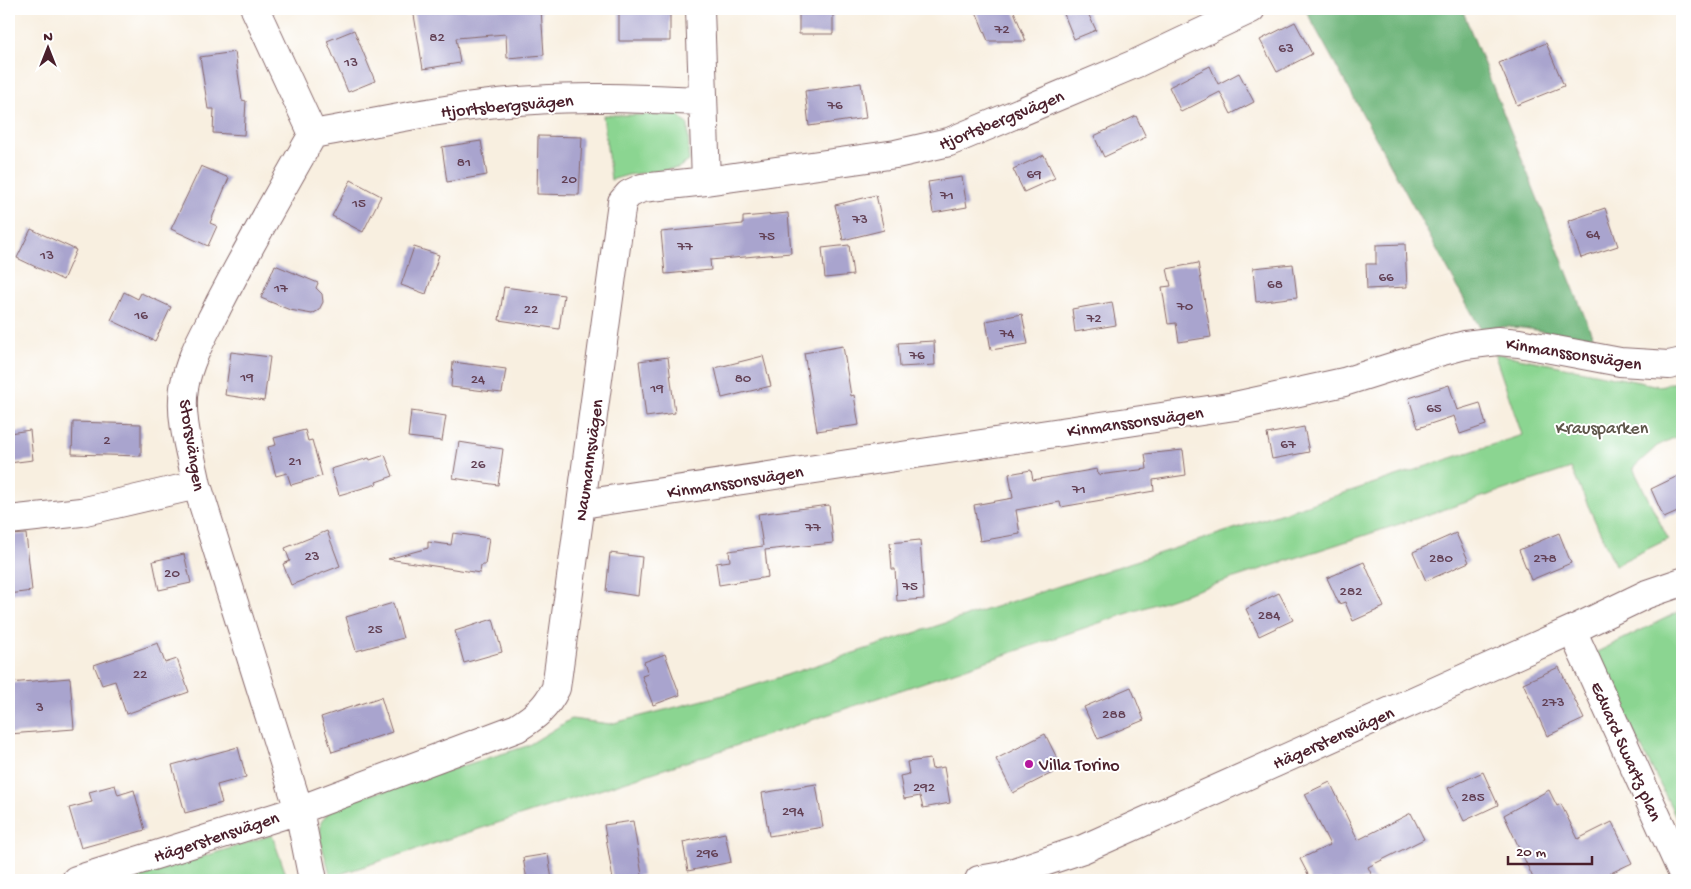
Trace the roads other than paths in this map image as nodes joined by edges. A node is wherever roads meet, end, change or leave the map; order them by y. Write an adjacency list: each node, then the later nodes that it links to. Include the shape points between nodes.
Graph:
1 (255, 9): 5 (street)
2 (700, 9): 4 (street)
3 (1251, 9): 6 (street, Hjortsbergsvägen, via 1137,63 949,142 896,154)
4 (703, 101): 5 (street, Hjortsbergsvägen, via 535,100 470,106); 6 (street)
5 (313, 134): 8 (street, Storsvängen, via 245,254 192,361 183,404)
6 (706, 181): 9 (street, Naumannsvägen, via 642,188 629,194 622,202)
7 (1682, 362): 9 (street, Kinmanssonsvägen, via 1669,365 1629,363 1498,341 1465,345 1344,382 1235,406)
8 (197, 485): 10 (street, via 81,512); 13 (street, Storsvängen)
9 (582, 504): 13 (street, Naumannsvägen, via 556,688 549,702 517,728)
10 (9, 520)
11 (1682, 582): 12 (street, Hägerstensvägen, via 1647,594)
12 (1572, 630): 14 (street, Edvard Swartz plan); 15 (street, Hägerstensvägen, via 1083,849)
13 (298, 810): 16 (street, Hägerstensvägen); 17 (street, Storsvängen)
14 (1682, 872)
15 (994, 879)
16 (76, 880)
17 (313, 880)

